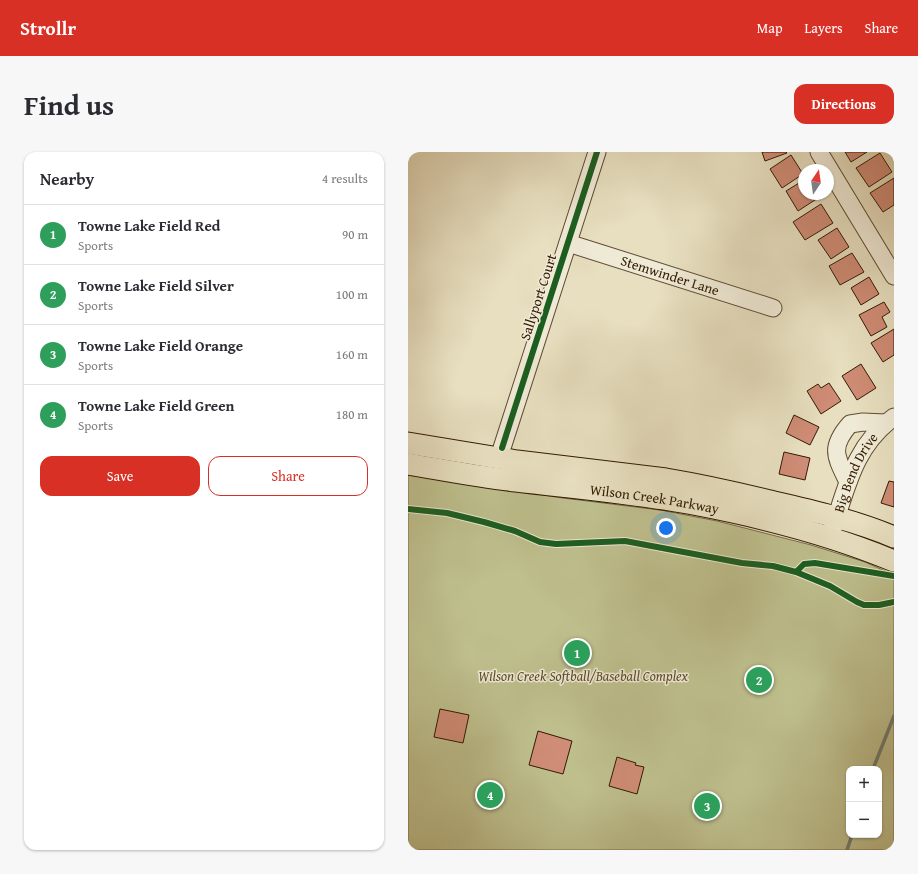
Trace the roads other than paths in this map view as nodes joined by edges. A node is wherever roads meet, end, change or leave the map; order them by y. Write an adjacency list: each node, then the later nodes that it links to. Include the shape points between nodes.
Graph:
1 (597, 152): 3 (street, Sallyport Court)
2 (819, 152): 4 (street)
3 (568, 243): 5 (street, Stemwinder Lane); 8 (street, Sallyport Court)
4 (894, 276)
5 (773, 308)
6 (890, 420): 11 (street, Big Bend Drive, via 868,442 854,465); 11 (street, via 850,424 840,435 836,449)
7 (408, 443): 10 (main road, Wilson Creek Parkway, via 477,455)
8 (502, 448)
9 (408, 464): 10 (main road, Wilson Creek Parkway, via 492,478)
10 (535, 473): 12 (main road, Wilson Creek Parkway, via 689,483 778,502)
11 (848, 482): 12 (street, Big Bend Drive)
12 (834, 528): 13 (main road, Wilson Creek Parkway); 14 (main road, Wilson Creek Parkway)
13 (894, 537)
14 (894, 560)

